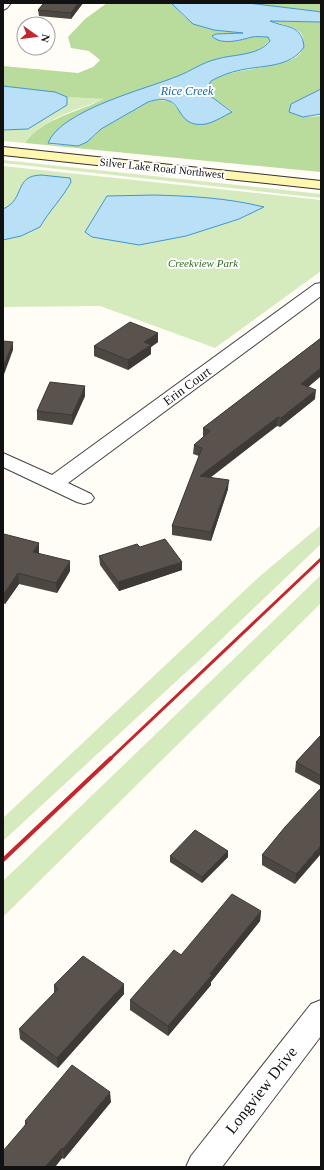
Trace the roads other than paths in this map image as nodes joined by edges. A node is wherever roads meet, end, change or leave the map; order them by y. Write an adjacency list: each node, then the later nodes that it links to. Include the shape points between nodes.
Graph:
1 (5, 3): 2 (street)
2 (3, 6)
3 (3, 152): 4 (main road, Silver Lake Road Northwest)
4 (321, 185)
5 (321, 288): 7 (street, Erin Court)
6 (3, 459): 7 (street)
7 (53, 484): 8 (street)
8 (84, 498)
9 (321, 1013): 10 (street, Longview Drive)
10 (202, 1167)

